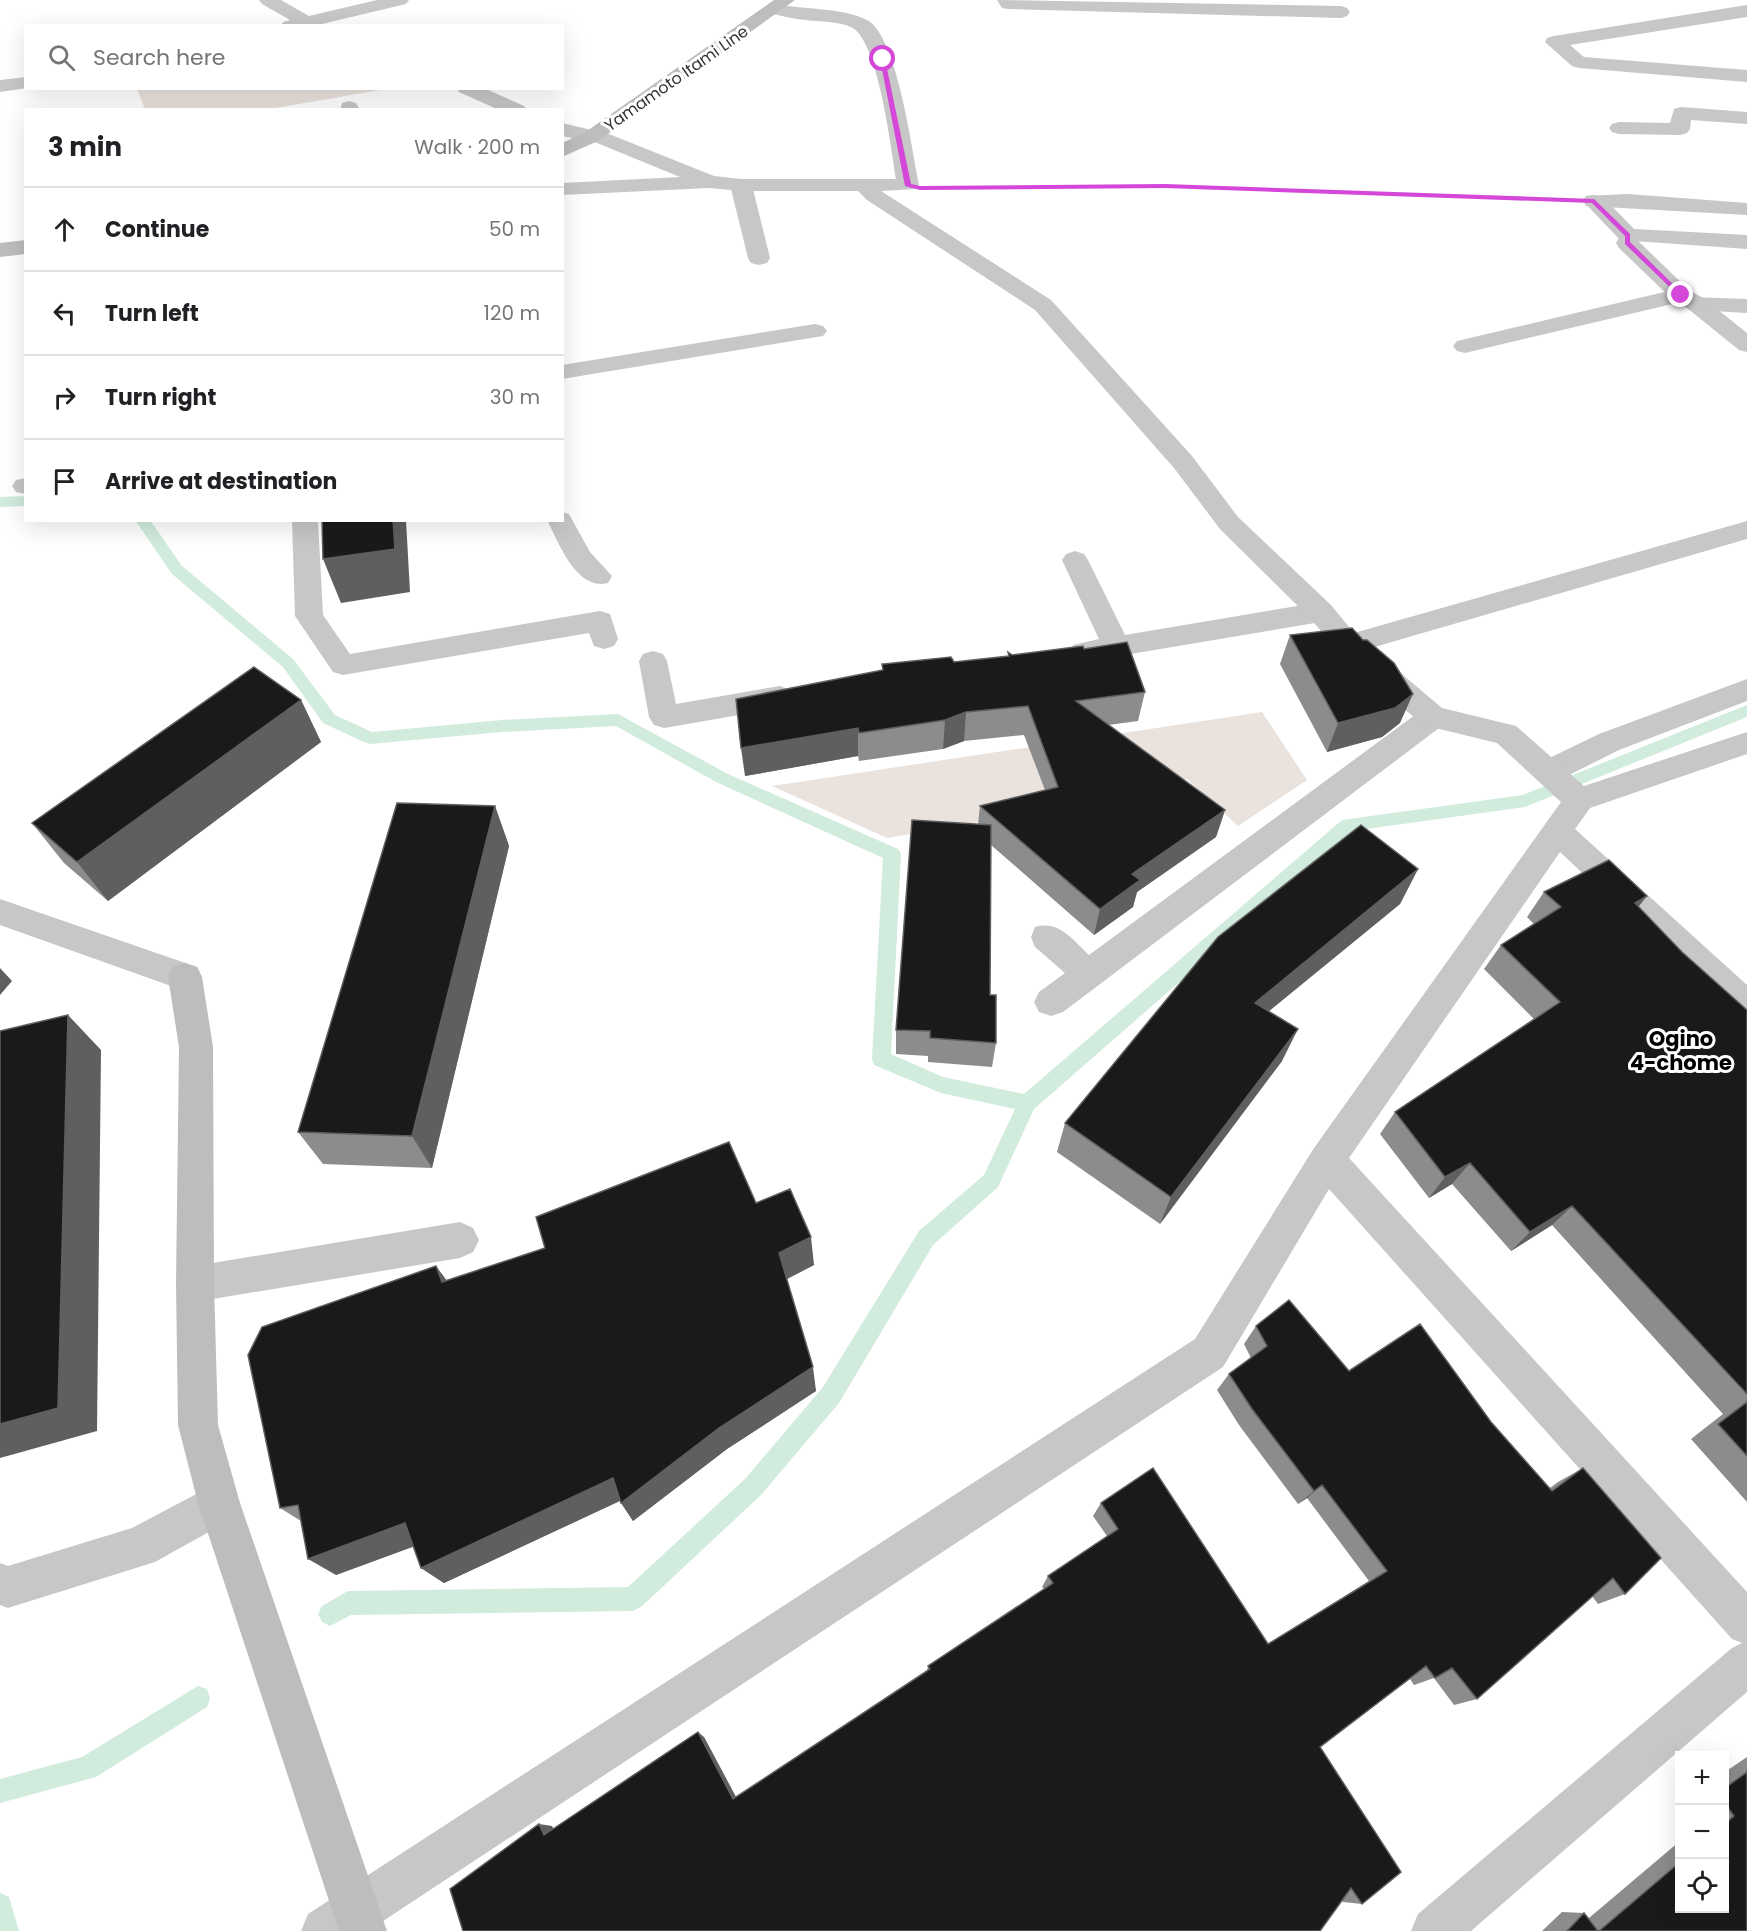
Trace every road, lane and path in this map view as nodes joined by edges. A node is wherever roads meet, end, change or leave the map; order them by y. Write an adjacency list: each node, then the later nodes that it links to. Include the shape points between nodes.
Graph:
1 (268, 0): 7 (street)
2 (400, 0): 7 (street)
3 (781, 4): 16 (street, Yamamoto Itami Line); 20 (street, via 806,15 838,17 865,27 874,35 883,59)
4 (1007, 8): 6 (street, via 1312,20)
5 (1747, 11): 8 (street, via 1554,42 1579,62)
6 (1341, 12)
7 (303, 24)
8 (1747, 76)
9 (24, 83): 10 (street)
10 (0, 86)
11 (471, 90): 12 (street)
12 (511, 108)
13 (1747, 118): 14 (street, via 1681,113 1680,129)
14 (1619, 128)
15 (564, 130): 16 (street)
16 (591, 136): 17 (street, Yamamoto Itami Line); 18 (street)
17 (564, 150)
18 (710, 182): 19 (street); 22 (street)
19 (741, 184): 21 (street); 29 (street)
20 (908, 185): 21 (street); 23 (path, via 1165,186)
21 (865, 186): 41 (street, via 874,196 1043,305 1183,462 1229,523)
22 (564, 189)
23 (1594, 201): 24 (street); 25 (street)
24 (1747, 208)
25 (1627, 239): 26 (street); 30 (street)
26 (1747, 242)
27 (24, 247): 28 (street)
28 (0, 250)
29 (759, 258)
30 (1688, 299): 31 (street); 33 (street); 34 (street, via 1549,320)
31 (1747, 306)
32 (815, 331): 35 (street)
33 (1747, 345)
34 (1466, 346)
35 (564, 372)
36 (305, 522): 42 (street, via 309,616 342,665 600,621)
37 (562, 522): 40 (street, via 580,557)
38 (1747, 530): 43 (street)
39 (1075, 560): 44 (street)
40 (598, 576)
41 (1321, 612): 43 (street); 44 (street)
42 (604, 639)
43 (1348, 645): 49 (street)
44 (1116, 647): 45 (street)
45 (1059, 656)
46 (653, 661): 48 (street, via 664,717)
47 (1747, 690): 51 (street, via 1609,742)
48 (804, 693)
49 (1433, 717): 51 (street, via 1506,734); 56 (street)
50 (1747, 743): 52 (street)
51 (1548, 772): 52 (street)
52 (1579, 800): 53 (street)
53 (1558, 832): 58 (street); 59 (street)
54 (0, 912): 61 (street, via 185,976 196,1047)
55 (1047, 937): 56 (street)
56 (1088, 974): 57 (street)
57 (1051, 1002)
58 (1747, 1006)
59 (1327, 1160): 64 (street); 66 (street, via 1209,1353)
60 (460, 1240): 61 (street)
61 (195, 1284): 62 (street, via 198,1425)
62 (219, 1503): 63 (street, via 140,1547 8,1587); 66 (street)
63 (0, 1584)
64 (1747, 1624)
65 (1747, 1663): 67 (street)
66 (348, 1924)
67 (1435, 1931)

